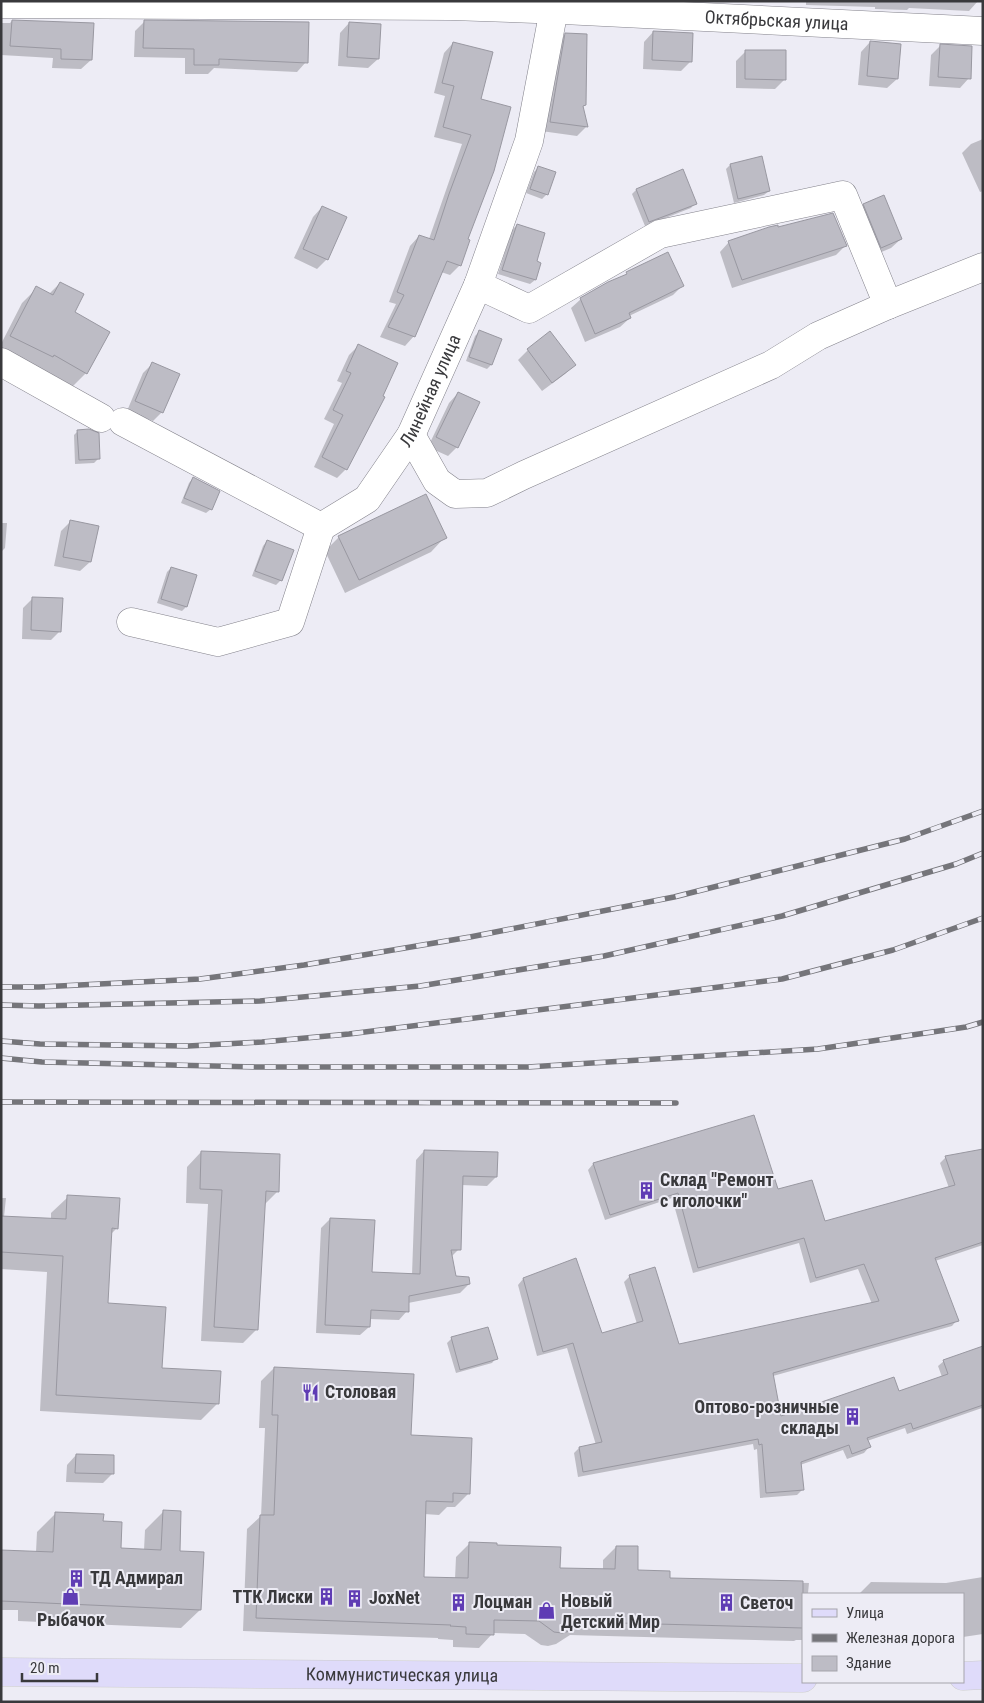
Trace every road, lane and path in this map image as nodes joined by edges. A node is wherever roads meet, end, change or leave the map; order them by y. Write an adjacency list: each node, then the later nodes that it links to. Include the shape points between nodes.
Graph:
1 (1, 4): 2 (street, Октябрьская улица)
2 (554, 9): 3 (street, Октябрьская улица); 5 (street, Линейная улица, via 529,141)
3 (983, 31)
4 (983, 267): 6 (street)
5 (478, 285): 6 (street, via 529,309 660,234 843,195); 8 (street, Линейная улица)
6 (888, 305): 8 (street, via 818,336 771,365 487,493 455,494 437,481)
7 (1, 362): 9 (street)
8 (412, 435): 9 (street, Линейная улица, via 367,499)
9 (321, 527): 10 (street, via 290,622 218,642)
10 (131, 622)
11 (1, 1672): 14 (main road, Коммунистическая улица)
12 (983, 1675): 13 (main road)
13 (964, 1676)
14 (802, 1678)

